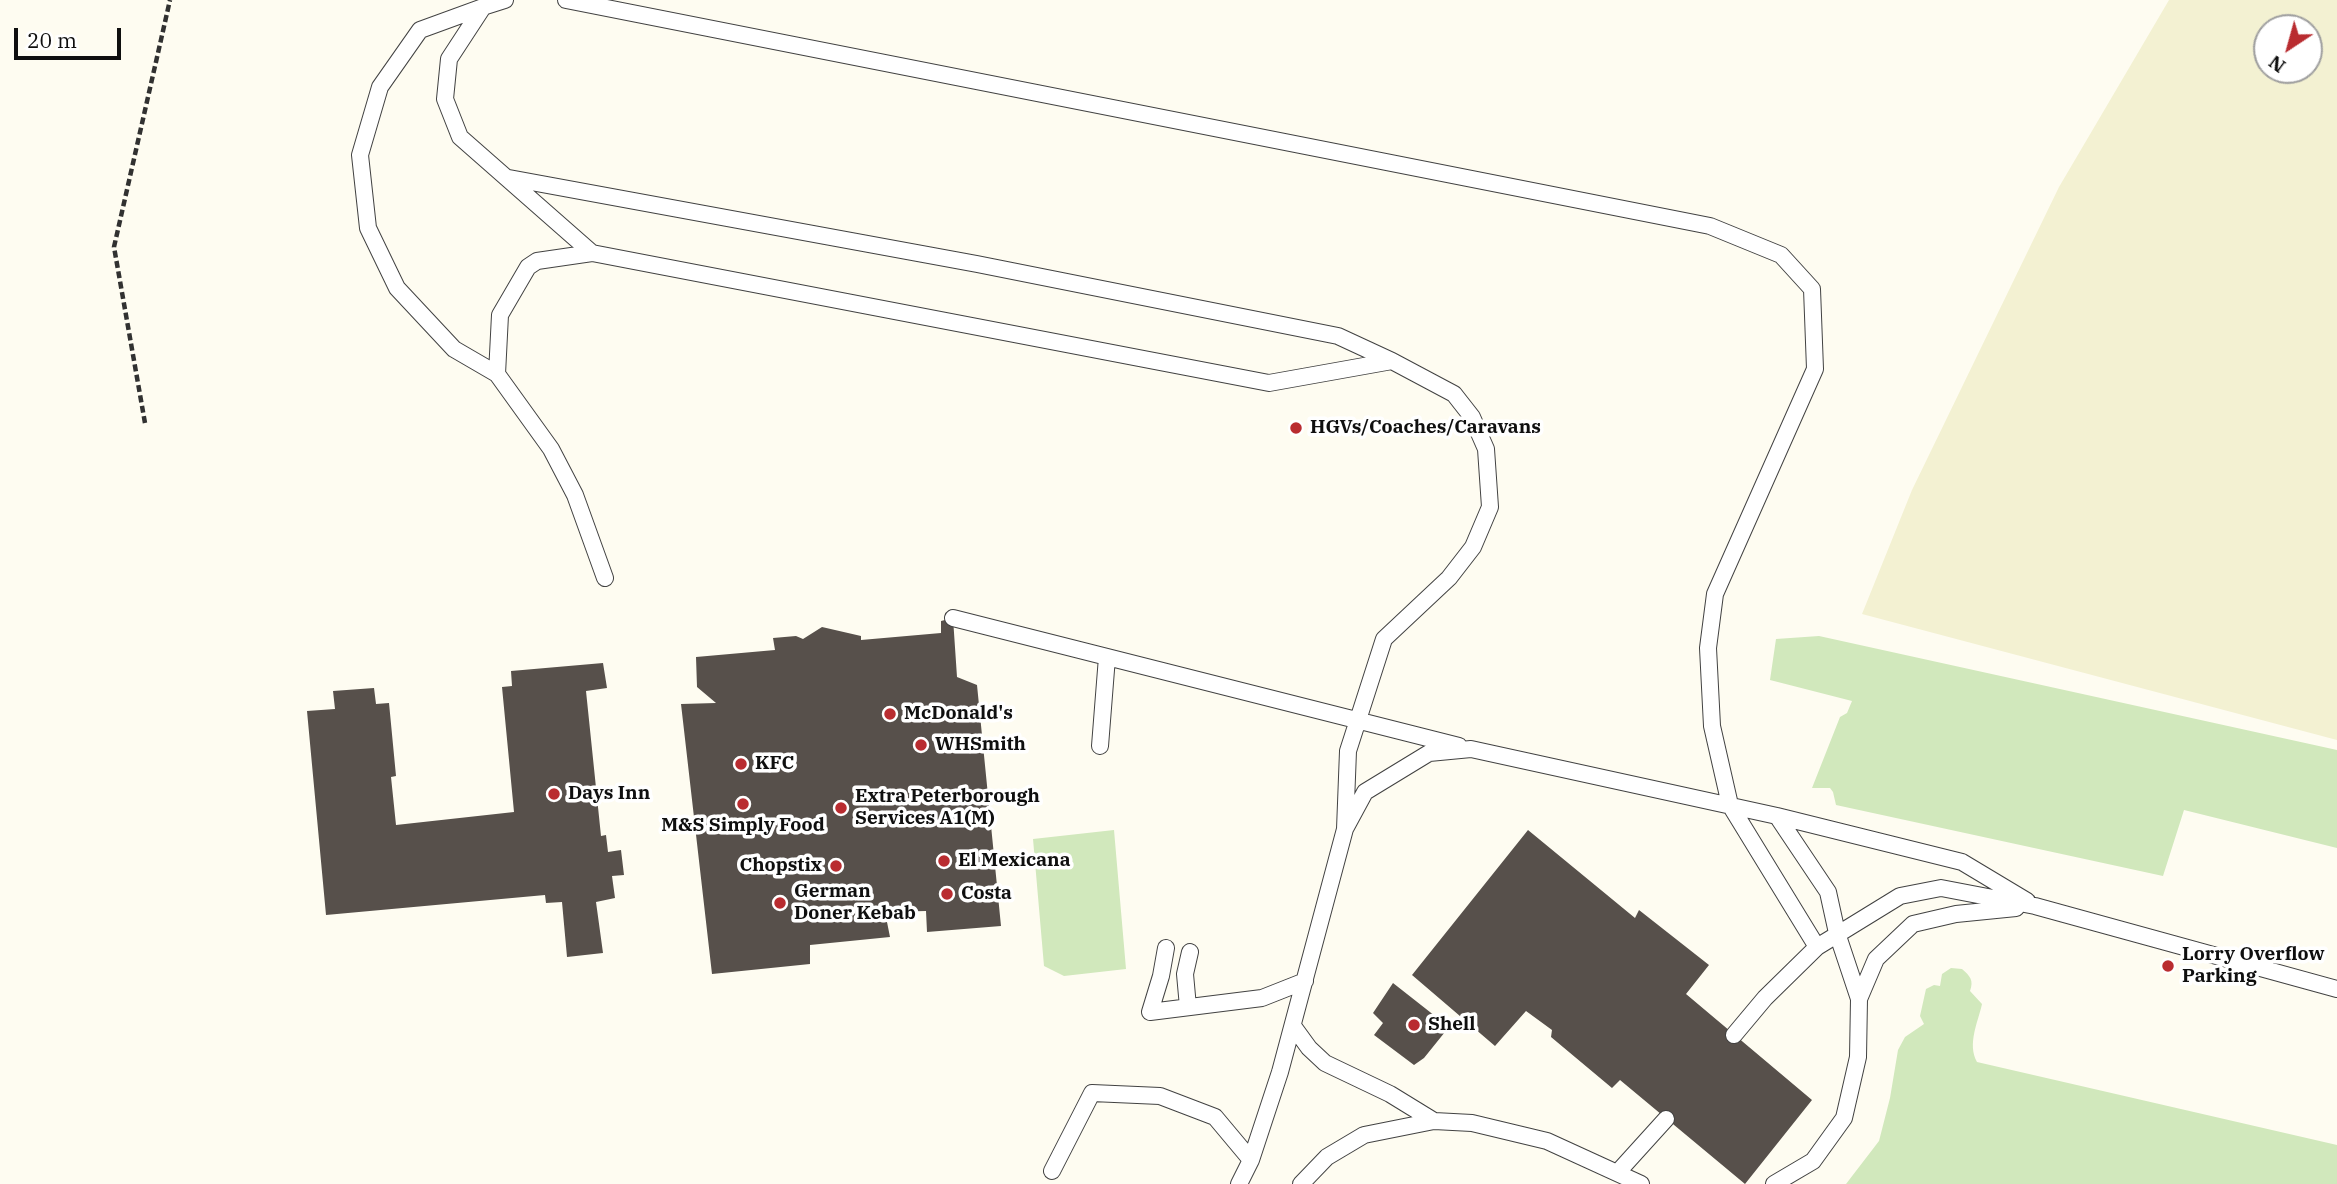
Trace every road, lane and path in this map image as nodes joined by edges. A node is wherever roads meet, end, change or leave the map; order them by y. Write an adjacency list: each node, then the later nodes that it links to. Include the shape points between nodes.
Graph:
1 (170, 0): 9 (path, via 114,247)
2 (505, 0): 4 (lane)
3 (566, 0): 16 (lane, via 1710,226 1781,255 1812,289 1815,369 1715,594 1708,648 1712,726)
4 (483, 7): 5 (lane, via 449,59 445,100 460,137); 8 (lane, via 420,30 380,87 359,155 368,228 397,288 454,349)
5 (509, 178): 6 (lane); 7 (lane, via 1338,336)
6 (592, 253): 7 (lane, via 1269,383); 8 (lane, via 537,261 528,267 500,314)
7 (1392, 361): 13 (lane, via 1454,394 1472,417 1486,449 1490,507 1473,547 1449,578 1384,639)
8 (497, 374): 10 (lane, via 551,449 575,495)
9 (145, 423)
10 (605, 578)
11 (953, 618): 12 (lane)
12 (1107, 657): 13 (lane); 14 (lane)
13 (1358, 720): 15 (lane); 18 (lane, via 1348,751)
14 (1100, 747)
15 (1471, 750): 16 (lane); 18 (lane, via 1429,753 1365,792)
16 (1730, 805): 17 (lane); 21 (lane)
17 (1777, 816): 19 (lane, via 1962,862); 20 (lane, via 1828,892)
18 (1345, 829): 24 (lane)
19 (2035, 906): 20 (lane, via 1941,888 1900,896); 25 (lane); 26 (lane, via 1956,914 1913,924 1876,959)
20 (1838, 933): 21 (lane); 26 (lane)
21 (1817, 947): 29 (lane)
22 (1166, 948): 27 (lane, via 1150,1013)
23 (1190, 952): 27 (lane, via 1185,974)
24 (1305, 981): 27 (lane, via 1262,998); 28 (lane)
25 (2337, 989)
26 (1858, 999): 38 (lane, via 1858,1056 1844,1118 1813,1161)
27 (1188, 1007)
28 (1293, 1026): 31 (lane, via 1325,1063); 32 (lane)
29 (1734, 1035)
30 (1666, 1119): 34 (lane)
31 (1434, 1121): 34 (lane, via 1472,1123 1548,1141); 36 (lane, via 1364,1135 1327,1157)
32 (1251, 1160): 33 (lane, via 1215,1117 1160,1096 1092,1093); 35 (lane)
33 (1052, 1171)
34 (1618, 1172): 37 (lane)
35 (1239, 1184)
36 (1301, 1184)
37 (1641, 1184)
38 (1774, 1184)

